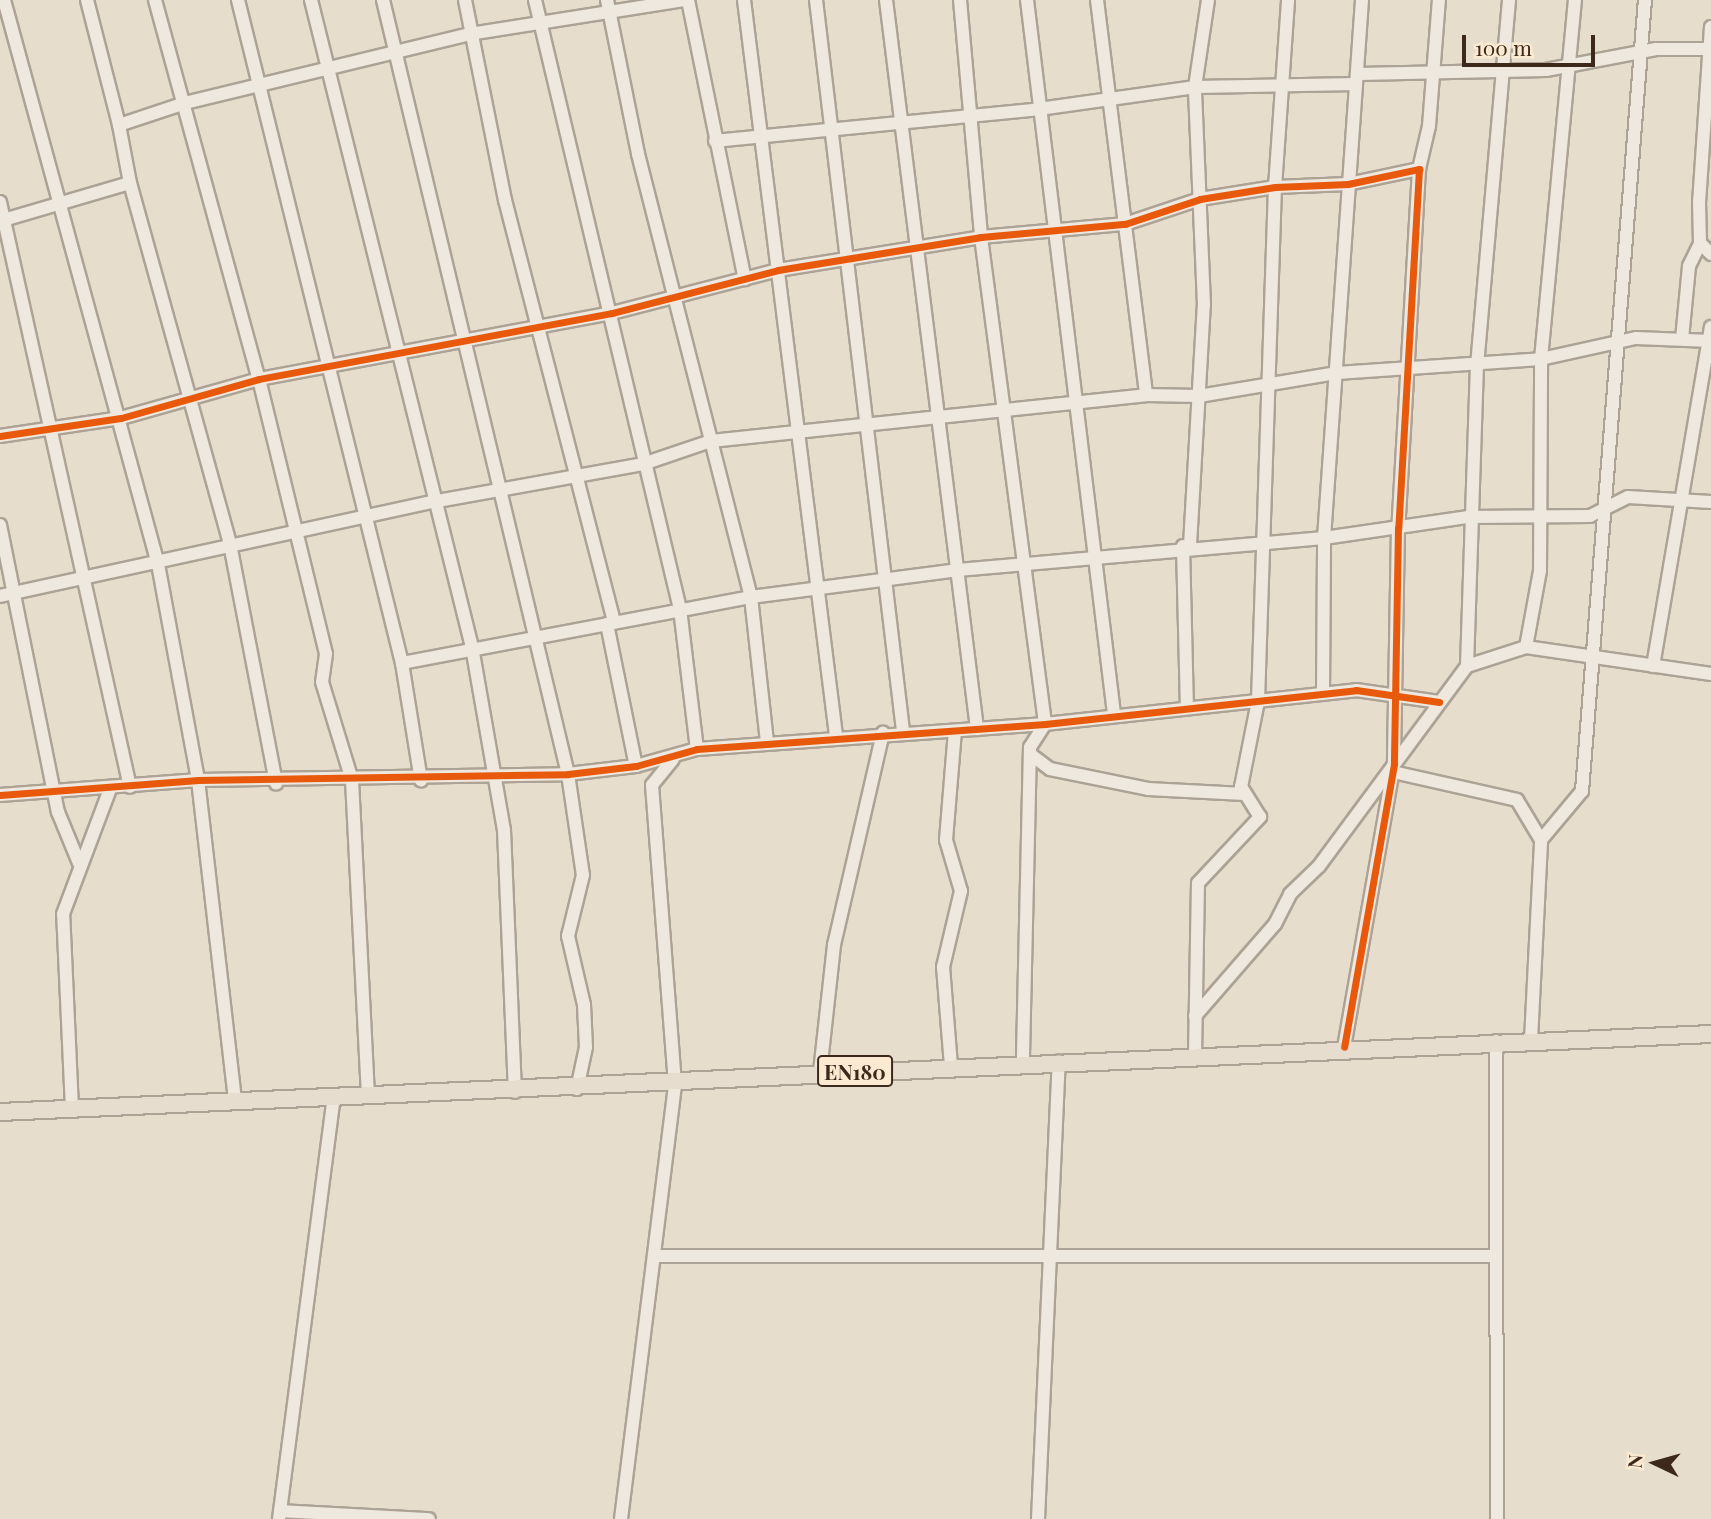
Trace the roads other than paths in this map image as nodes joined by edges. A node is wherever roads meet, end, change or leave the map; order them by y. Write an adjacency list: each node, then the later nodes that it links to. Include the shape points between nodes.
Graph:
1 (4, 0): 54 (street)
2 (87, 0): 44 (street)
3 (155, 0): 40 (street)
4 (238, 0): 36 (street)
5 (311, 0): 32 (street)
6 (383, 0): 29 (street)
7 (465, 0): 27 (street)
8 (535, 0): 25 (street)
9 (607, 0): 24 (street)
10 (686, 0): 24 (street); 47 (street)
11 (744, 0): 46 (street)
12 (816, 0): 45 (street)
13 (886, 0): 43 (street)
14 (960, 0): 42 (street)
15 (1027, 0): 41 (street)
16 (1097, 0): 39 (street)
17 (1208, 0): 38 (street)
18 (1288, 0): 37 (street)
19 (1363, 0): 35 (street)
20 (1439, 0): 33 (street)
21 (1508, 0): 34 (street)
22 (1575, 0): 31 (street)
23 (1645, 0): 30 (street)
24 (609, 15): 25 (street); 65 (street)
25 (539, 21): 27 (street); 66 (street)
26 (1711, 27): 28 (street)
27 (470, 34): 29 (street); 67 (street)
28 (1709, 49): 30 (street); 59 (street)
29 (394, 52): 32 (street); 70 (street)
30 (1639, 55): 31 (street); 72 (street)
31 (1571, 65): 34 (street); 74 (street)
32 (326, 69): 36 (street); 73 (street)
33 (1430, 72): 34 (street); 35 (street); 48 (street, via 1429,126)
34 (1507, 72): 76 (street)
35 (1358, 79): 37 (street); 50 (street)
36 (260, 84): 40 (street); 75 (street)
37 (1286, 86): 38 (street); 51 (street)
38 (1195, 87): 39 (street); 52 (street)
39 (1108, 99): 41 (street); 56 (street)
40 (185, 103): 44 (street); 79 (street)
41 (1039, 109): 42 (street); 57 (street)
42 (969, 114): 43 (street); 58 (street)
43 (901, 122): 45 (street); 60 (street)
44 (119, 125): 49 (street)
45 (832, 127): 46 (street); 62 (street)
46 (763, 136): 47 (street); 63 (street)
47 (715, 141): 64 (street)
48 (1419, 169): 50 (street); 77 (street)
49 (130, 183): 54 (street); 83 (street)
50 (1348, 184): 51 (street); 78 (street)
51 (1275, 187): 52 (street); 80 (street)
52 (1200, 199): 56 (street); 82 (street, via 1204,306)
53 (0, 202): 55 (street)
54 (64, 207): 55 (street); 87 (street)
55 (2, 221): 89 (street)
56 (1125, 224): 57 (street); 81 (street)
57 (1052, 231): 58 (street); 84 (street)
58 (981, 237): 60 (street); 85 (street)
59 (1700, 243): 61 (street); 69 (street, via 1689,266)
60 (918, 247): 62 (street); 86 (street)
61 (1711, 254)
62 (847, 257): 63 (street); 88 (street)
63 (778, 270): 64 (street); 90 (street)
64 (745, 279): 65 (street)
65 (677, 299): 66 (street); 92 (street)
66 (612, 313): 67 (street); 93 (street)
67 (540, 324): 70 (street); 94 (street)
68 (1711, 327): 71 (street)
69 (1682, 339): 71 (street); 72 (street)
70 (469, 341): 73 (street); 95 (street)
71 (1709, 341): 96 (street)
72 (1614, 344): 74 (street); 99 (street)
73 (398, 355): 75 (street); 97 (street)
74 (1541, 359): 76 (street); 102 (street)
75 (330, 366): 79 (street); 100 (street)
76 (1477, 366): 77 (street); 101 (street)
77 (1406, 370): 78 (street); 104 (street)
78 (1337, 373): 80 (street); 106 (street)
79 (259, 379): 83 (street); 105 (street)
80 (1267, 381): 82 (street); 107 (street)
81 (1146, 395): 82 (street); 84 (street)
82 (1199, 396): 109 (street)
83 (192, 399): 87 (street); 108 (street)
84 (1076, 403): 85 (street); 110 (street)
85 (1006, 412): 86 (street); 111 (street)
86 (938, 416): 88 (street); 113 (street)
87 (121, 418): 89 (street); 112 (street)
88 (869, 422): 90 (street); 115 (street)
89 (50, 430): 91 (street); 114 (street)
90 (799, 431): 92 (street); 116 (street)
91 (0, 436)
92 (711, 441): 93 (street); 119 (street)
93 (643, 464): 94 (street); 120 (street)
94 (572, 476): 95 (street); 121 (street)
95 (504, 491): 97 (street); 122 (street)
96 (1682, 498): 98 (street); 99 (street, via 1628,497); 128 (street)
97 (432, 502): 100 (street); 123 (street)
98 (1711, 502)
99 (1604, 511): 102 (street); 125 (street)
100 (362, 516): 105 (street); 126 (street)
101 (1468, 517): 102 (street); 104 (street); 127 (street)
102 (1536, 517): 124 (street, via 1540,571)
103 (0, 525): 117 (street)
104 (1398, 528): 106 (street); 131 (street)
105 (295, 531): 108 (street); 151 (street, via 326,654 322,682)
106 (1324, 538): 107 (street); 130 (street)
107 (1263, 540): 109 (street); 132 (street)
108 (230, 544): 112 (street); 153 (street)
109 (1186, 546): 110 (street); 134 (street)
110 (1092, 555): 111 (street); 135 (street)
111 (1028, 563): 113 (street); 136 (street)
112 (158, 564): 114 (street); 150 (street)
113 (958, 570): 115 (street); 137 (street)
114 (87, 579): 117 (street); 154 (street)
115 (889, 580): 116 (street); 138 (street)
116 (818, 589): 119 (street); 141 (street)
117 (16, 592): 118 (street); 156 (street)
118 (0, 596)
119 (751, 597): 120 (street); 142 (street)
120 (680, 609): 121 (street); 143 (street)
121 (610, 623): 122 (street); 146 (street)
122 (540, 636): 123 (street); 149 (street)
123 (472, 647): 126 (street); 148 (street)
124 (1526, 647): 125 (street); 127 (street)
125 (1594, 660): 128 (street); 159 (street, via 1582,791)
126 (402, 663): 152 (street)
127 (1467, 666): 133 (street)
128 (1653, 666): 129 (street)
129 (1711, 674)
130 (1322, 693): 131 (street); 132 (street)
131 (1393, 693): 133 (street); 147 (street)
132 (1258, 701): 134 (street); 157 (street)
133 (1439, 702): 147 (street)
134 (1187, 707): 135 (street)
135 (1114, 714): 136 (street)
136 (1045, 724): 137 (street); 145 (street)
137 (977, 729): 139 (street)
138 (903, 731): 139 (street); 140 (street)
139 (955, 731): 169 (street, via 946,840 961,891 943,967)
140 (883, 733): 141 (street); 170 (street, via 834,945)
141 (836, 735): 142 (street)
142 (767, 742): 143 (street)
143 (697, 749): 144 (street)
144 (683, 752): 146 (street); 171 (street, via 662,766 652,786)
145 (1030, 754): 157 (street, via 1050,769 1148,789); 168 (street, via 1021,931)
146 (636, 766): 149 (street)
147 (1394, 768): 159 (street, via 1517,800); 161 (street, via 1290,894 1275,924); 165 (street)
148 (492, 774): 149 (street); 152 (street); 173 (street, via 504,830)
149 (568, 774): 172 (street, via 583,875 568,936 584,1005 586,1047)
150 (198, 780): 153 (street); 154 (street); 176 (street)
151 (352, 780): 152 (street); 153 (street); 174 (street)
152 (421, 780)
153 (276, 783)
154 (130, 787): 155 (street)
155 (110, 789): 156 (street); 160 (street)
156 (55, 794): 158 (street); 160 (street)
157 (1244, 794): 161 (street, via 1259,811 1257,824 1198,883)
158 (0, 795)
159 (1541, 840): 163 (street)
160 (79, 863): 177 (street, via 63,915)
161 (1195, 1016): 166 (street)
162 (1711, 1034): 163 (main road, EN180)
163 (1531, 1040): 164 (main road, EN180)
164 (1496, 1041): 165 (main road, EN180); 180 (street)
165 (1344, 1047): 166 (main road, EN180)
166 (1195, 1054): 167 (main road, EN180)
167 (1059, 1061): 168 (main road, EN180); 181 (street)
168 (1023, 1063): 169 (main road, EN180)
169 (951, 1066): 170 (main road, EN180)
170 (820, 1072): 171 (main road, EN180)
171 (675, 1084): 172 (main road, EN180); 179 (street)
172 (577, 1089): 173 (main road, EN180)
173 (515, 1092): 174 (main road, EN180)
174 (368, 1094): 175 (main road, EN180)
175 (334, 1096): 176 (main road, EN180); 182 (street)
176 (235, 1099): 177 (main road, EN180)
177 (72, 1109): 178 (main road, EN180)
178 (0, 1112)
179 (654, 1256): 181 (street); 184 (street)
180 (1496, 1256): 181 (street); 186 (street)
181 (1053, 1257): 185 (street)
182 (279, 1515): 183 (street)
183 (429, 1519)
184 (621, 1519)
185 (1038, 1519)
186 (1497, 1519)

